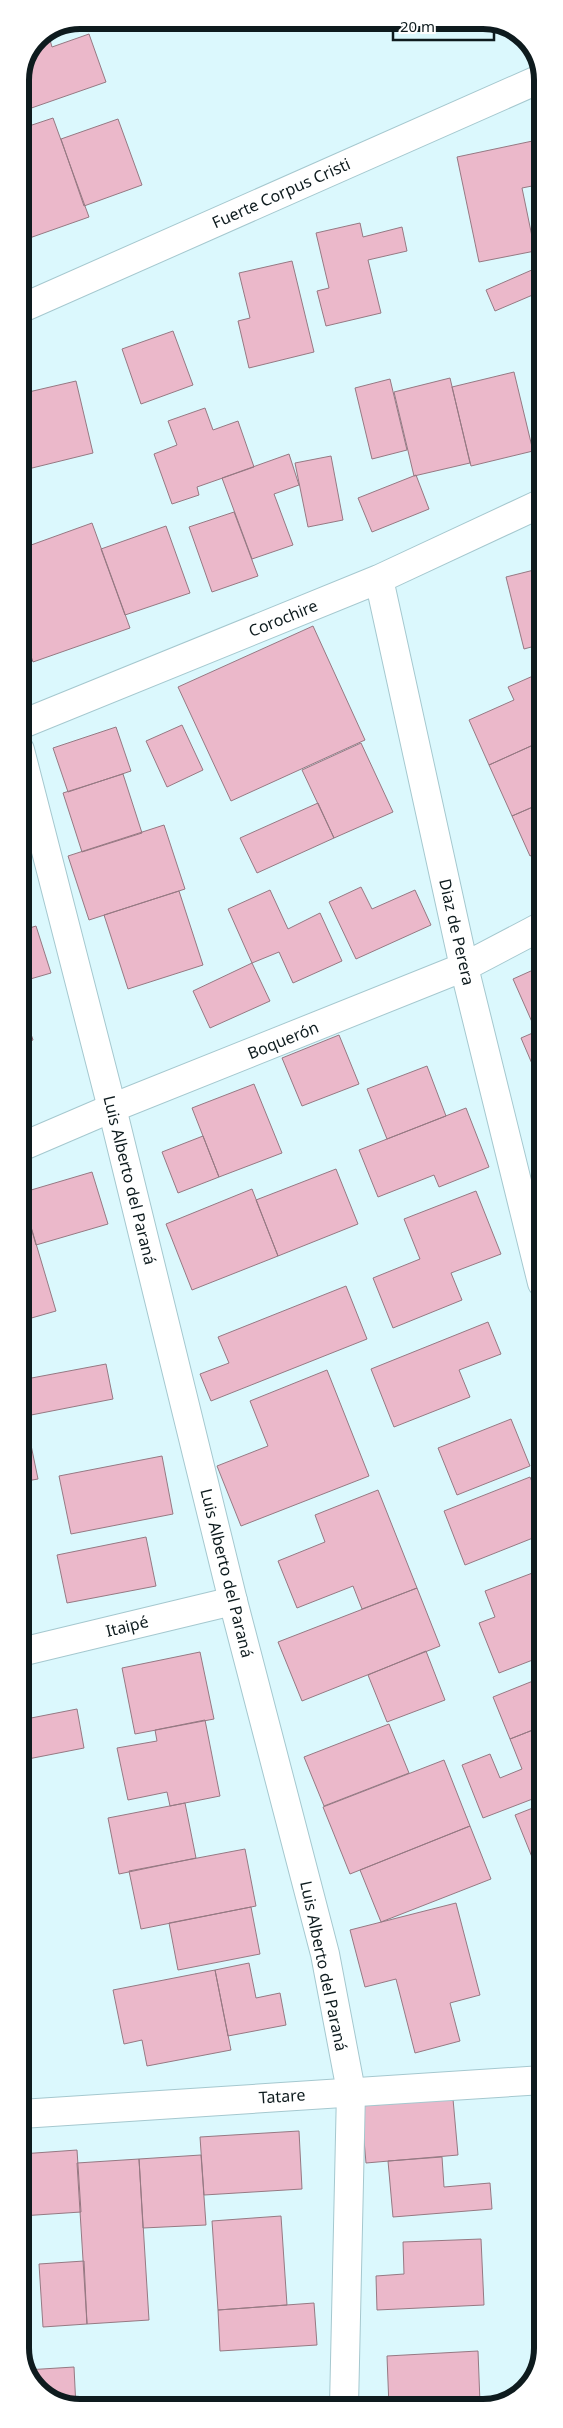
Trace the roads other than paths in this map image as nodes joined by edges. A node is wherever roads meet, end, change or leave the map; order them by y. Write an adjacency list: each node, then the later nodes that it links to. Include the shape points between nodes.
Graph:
1 (534, 82): 2 (street, Fuerte Corpus Cristi)
2 (29, 305)
3 (534, 508): 4 (street, Corochire)
4 (379, 579): 5 (street, Corochire); 8 (street, Diaz de Perera)
5 (29, 721)
6 (29, 785): 9 (street, Luis Alberto del Paraná)
7 (534, 930): 8 (street, Boquerón)
8 (464, 967): 9 (street, Boquerón); 11 (street, Diaz de Perera)
9 (112, 1108): 10 (street, Boquerón); 12 (street, Luis Alberto del Paraná)
10 (29, 1143)
11 (534, 1251)
12 (233, 1601): 13 (street, Itaipé); 15 (street, Luis Alberto del Paraná, via 325,1954)
13 (29, 1650)
14 (534, 2081): 15 (street, Tatare)
15 (351, 2091): 16 (street, Tatare); 17 (street, Luis Alberto del Paraná)
16 (29, 2113)
17 (344, 2399)

